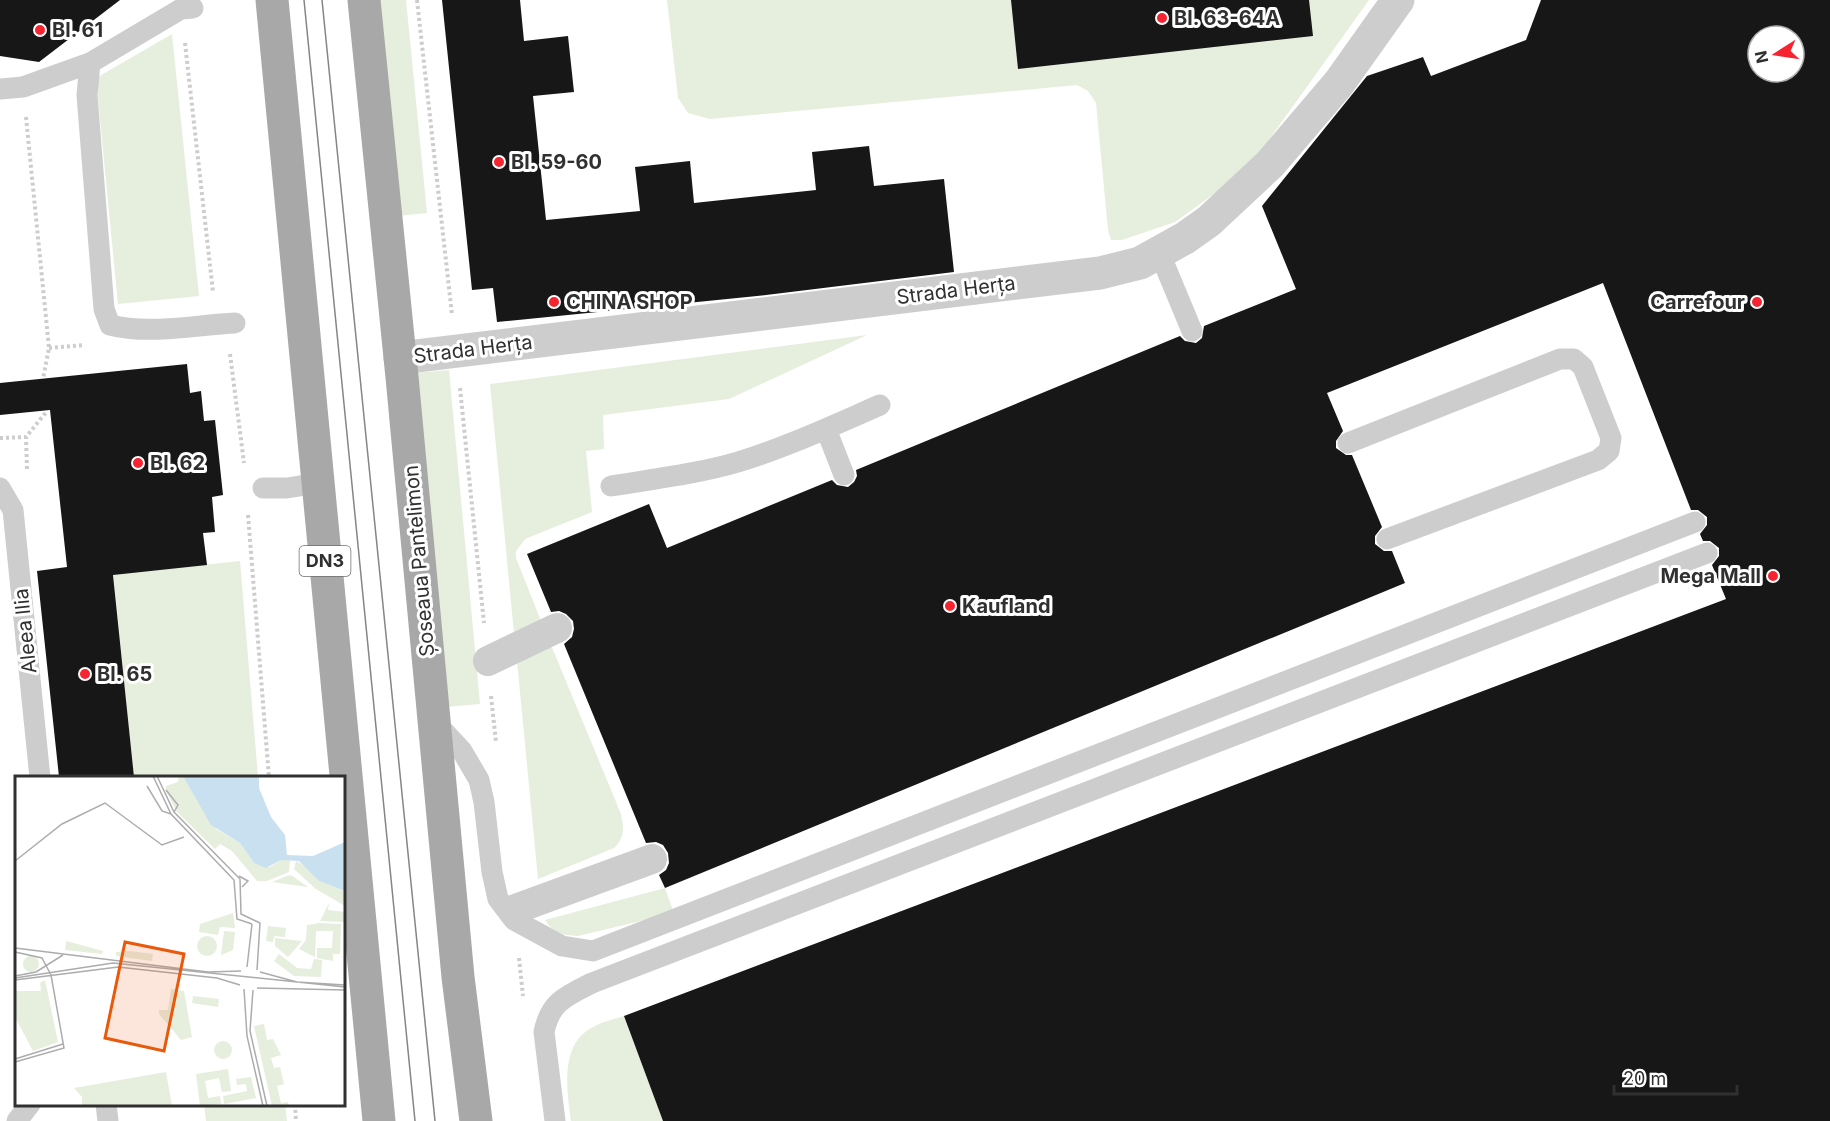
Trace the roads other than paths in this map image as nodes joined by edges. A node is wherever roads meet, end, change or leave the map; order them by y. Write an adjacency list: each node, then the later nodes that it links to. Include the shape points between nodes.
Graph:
1 (272, 0): 15 (main road, DN3)
2 (364, 0): 10 (main road, Șoseaua Pantelimon)
3 (1398, 0): 7 (street, Strada Herța, via 1339,83 1270,164 1209,221)
4 (187, 9): 5 (lane)
5 (90, 63): 6 (lane, via 23,87); 8 (lane, via 87,95 104,309 110,325 126,329)
6 (0, 89)
7 (1160, 254): 9 (lane); 10 (street, Strada Herța, via 1100,273)
8 (228, 323)
9 (1192, 331)
10 (400, 358): 24 (main road, Șoseaua Pantelimon)
11 (880, 405): 12 (lane)
12 (826, 429): 14 (lane); 16 (lane, via 739,461)
13 (1348, 443): 20 (lane, via 1560,359 1574,359 1583,368 1611,438 1609,451 1598,460)
14 (844, 475)
15 (318, 483): 18 (lane); 32 (main road, DN3)
16 (611, 486)
17 (0, 488): 25 (lane, Aleea Ilia, via 13,510)
18 (263, 488)
19 (1695, 522): 27 (lane, via 593,951 562,946)
20 (1387, 539)
21 (1707, 553): 34 (lane, via 592,983 557,1003 547,1018 544,1032)
22 (557, 628): 23 (street)
23 (488, 661)
24 (433, 720): 27 (lane, via 462,751 479,780 498,899); 33 (main road, Șoseaua Pantelimon)
25 (40, 776)
26 (652, 859): 27 (street)
27 (513, 915)
28 (28, 1106): 30 (lane)
29 (106, 1106): 31 (lane)
30 (17, 1121)
31 (108, 1121)
32 (379, 1121)
33 (476, 1121)
34 (555, 1121)

